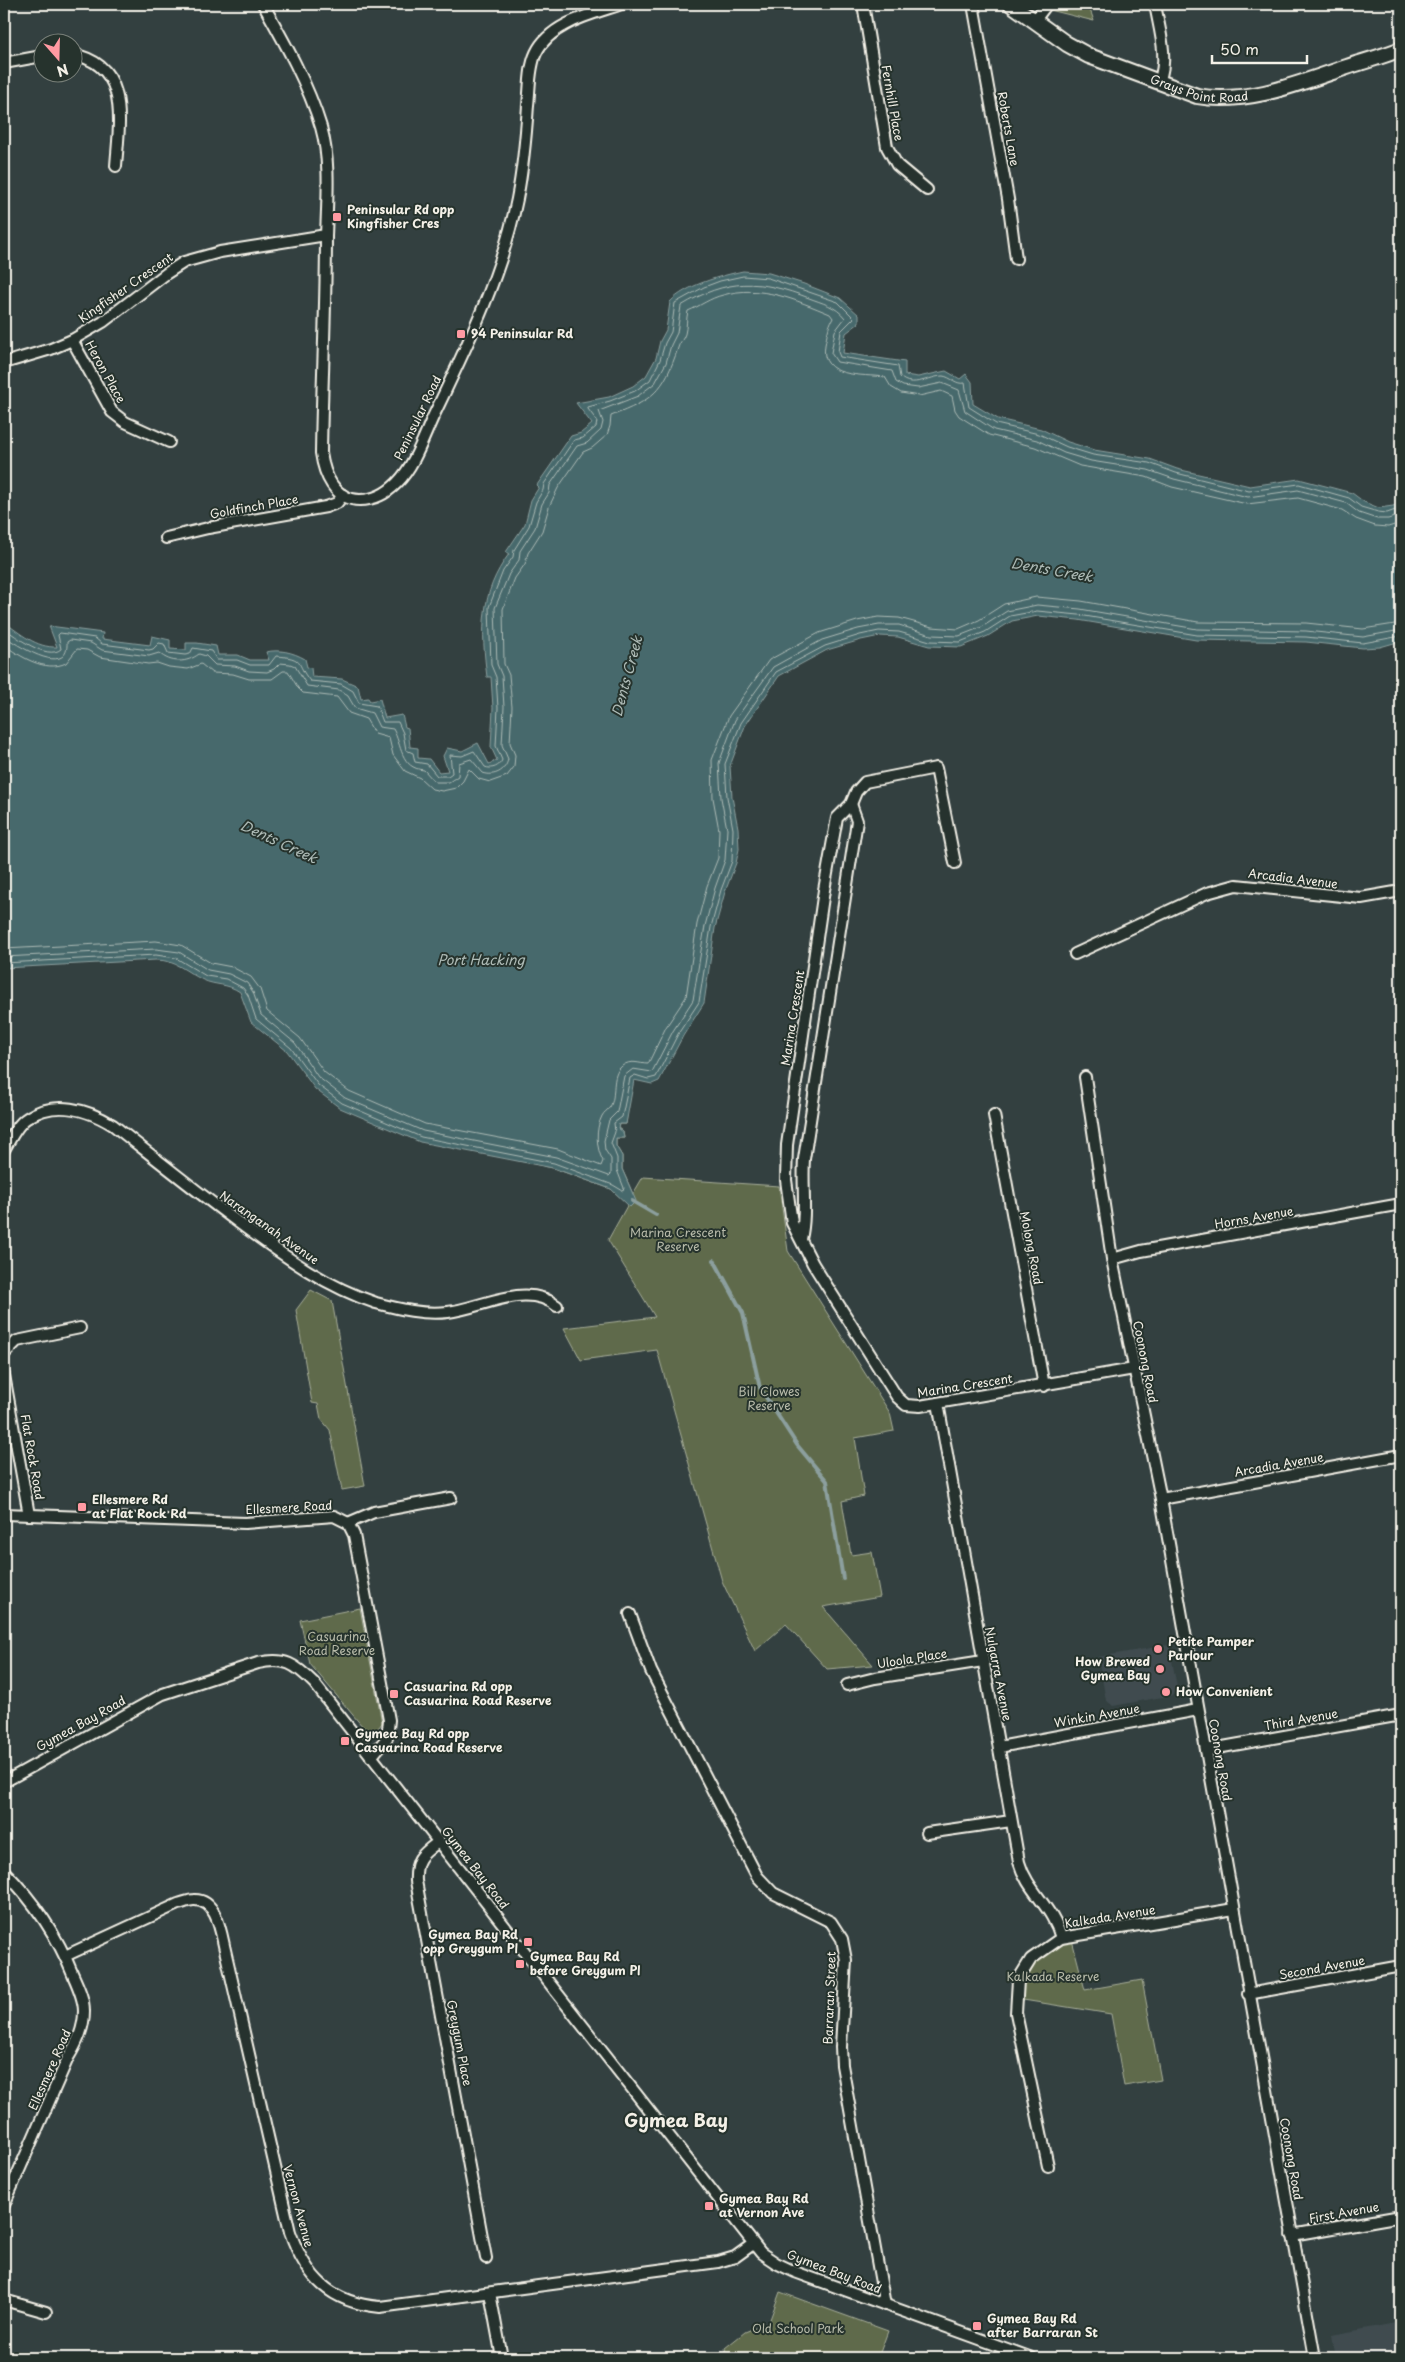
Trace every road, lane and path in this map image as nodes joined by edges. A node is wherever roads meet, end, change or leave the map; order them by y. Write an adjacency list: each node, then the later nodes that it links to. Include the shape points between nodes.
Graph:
1 (263, 4): 16 (street, via 302,81 321,128 328,180)
2 (622, 4): 21 (street, Peninsular Road, via 563,27 540,46 531,71 517,200 491,285 450,381 417,452 397,483 380,496 368,500)
3 (863, 4): 15 (street, Fernhill Place, via 887,147 897,165)
4 (973, 4): 17 (street, Roberts Lane)
5 (1011, 4): 8 (street, Grays Point Road)
6 (1047, 4): 8 (street)
7 (1155, 4): 13 (street, via 1164,56)
8 (1035, 20): 13 (street, Grays Point Road, via 1089,56)
9 (1401, 49): 13 (street, Grays Point Road, via 1235,98 1197,96)
10 (82, 56): 14 (street, via 102,68 117,91 120,106)
11 (32, 58): 12 (street)
12 (4, 63)
13 (1159, 82)
14 (116, 166)
15 (927, 190)
16 (326, 236): 18 (street, Kingfisher Crescent, via 220,252 184,262 103,322); 21 (street, via 321,453 330,483)
17 (1016, 259)
18 (72, 340): 19 (street, Kingfisher Crescent); 20 (street, Heron Place, via 112,412 125,422)
19 (4, 363)
20 (169, 442)
21 (342, 496): 22 (street, Goldfinch Place, via 337,503 326,507)
22 (166, 538)
23 (851, 804): 24 (street, Marina Crescent, via 856,792 871,780 936,768); 31 (street, via 857,821 804,1159 805,1222); 31 (street, Marina Crescent, via 837,818 789,1126 788,1197 792,1224)
24 (955, 864)
25 (1401, 891): 26 (street, Arcadia Avenue, via 1361,898 1236,885 1207,893)
26 (1075, 954)
27 (1085, 1078): 32 (street, Coonong Road)
28 (994, 1115): 38 (street, Molong Road)
29 (4, 1150): 33 (street, Naranganah Avenue, via 26,1118 60,1108 77,1109 113,1125 305,1271 359,1296 410,1311 447,1312 527,1295 547,1298)
30 (1401, 1204): 32 (street, Horns Avenue)
31 (801, 1239): 39 (street, Marina Crescent, via 813,1264 900,1401 912,1406)
32 (1112, 1259): 36 (street, Coonong Road)
33 (557, 1306)
34 (80, 1328): 35 (street, via 17,1341)
35 (4, 1354)
36 (1134, 1369): 38 (street, Marina Crescent); 42 (street, Coonong Road)
37 (4, 1375): 44 (street, Flat Rock Road)
38 (1044, 1386): 39 (street, Marina Crescent)
39 (938, 1403): 47 (street, Nulgarra Avenue)
40 (1401, 1455): 42 (street, Arcadia Avenue)
41 (451, 1498): 45 (street, Ellesmere Road, via 374,1512)
42 (1161, 1499): 49 (street, Coonong Road)
43 (4, 1514): 44 (street, Ellesmere Road)
44 (28, 1515): 45 (street, Ellesmere Road, via 245,1523 328,1516)
45 (348, 1523): 53 (street, via 354,1535 388,1720 387,1738)
46 (630, 1614): 72 (street, Barraran Street, via 651,1671 756,1876 773,1893 831,1922 842,1939 846,1960 842,2065)
47 (982, 1661): 48 (street, Uloola Place); 51 (street, Nulgarra Avenue)
48 (847, 1685)
49 (1198, 1710): 51 (street, Winkin Avenue); 52 (street, Coonong Road)
50 (1401, 1715): 52 (street, Third Avenue)
51 (1000, 1747): 55 (street, Nulgarra Avenue)
52 (1206, 1750): 59 (street, Coonong Road)
53 (371, 1757): 54 (street, Gymea Bay Road, via 314,1682 292,1664 271,1660 163,1694); 57 (street, Gymea Bay Road)
54 (4, 1782)
55 (1011, 1821): 56 (street); 60 (street, Nulgarra Avenue, via 1020,1867 1057,1921)
56 (927, 1833)
57 (438, 1842): 68 (street, Gymea Bay Road); 69 (street, Greygum Place, via 416,1865 416,1881)
58 (4, 1871): 61 (street, Ellesmere Road, via 24,1890 54,1933)
59 (1234, 1909): 60 (street, Kalkada Avenue); 63 (street, Coonong Road)
60 (1062, 1938): 64 (street, Kalkada Avenue, via 1031,1959 1018,1980 1016,2013)
61 (65, 1956): 65 (street, Ellesmere Road, via 79,1988 84,2009 83,2023 78,2042); 70 (street, Vernon Avenue, via 178,1904 194,1900 207,1904 214,1912 225,1950 290,2232 298,2255 310,2274 326,2289 362,2306 380,2307)
62 (1401, 1966): 63 (street, Second Avenue)
63 (1248, 1994): 67 (street, Coonong Road)
64 (1048, 2166)
65 (4, 2205)
66 (1401, 2216): 67 (street, First Avenue)
67 (1292, 2235): 76 (street, Coonong Road)
68 (753, 2244): 70 (street, Vernon Avenue, via 735,2257 718,2262); 72 (street, Gymea Bay Road, via 785,2268)
69 (486, 2258)
70 (490, 2292): 74 (street)
71 (4, 2300): 73 (street)
72 (885, 2305): 75 (street, Gymea Bay Road)
73 (46, 2312)
74 (502, 2358)
75 (1032, 2358)
76 (1315, 2358)

